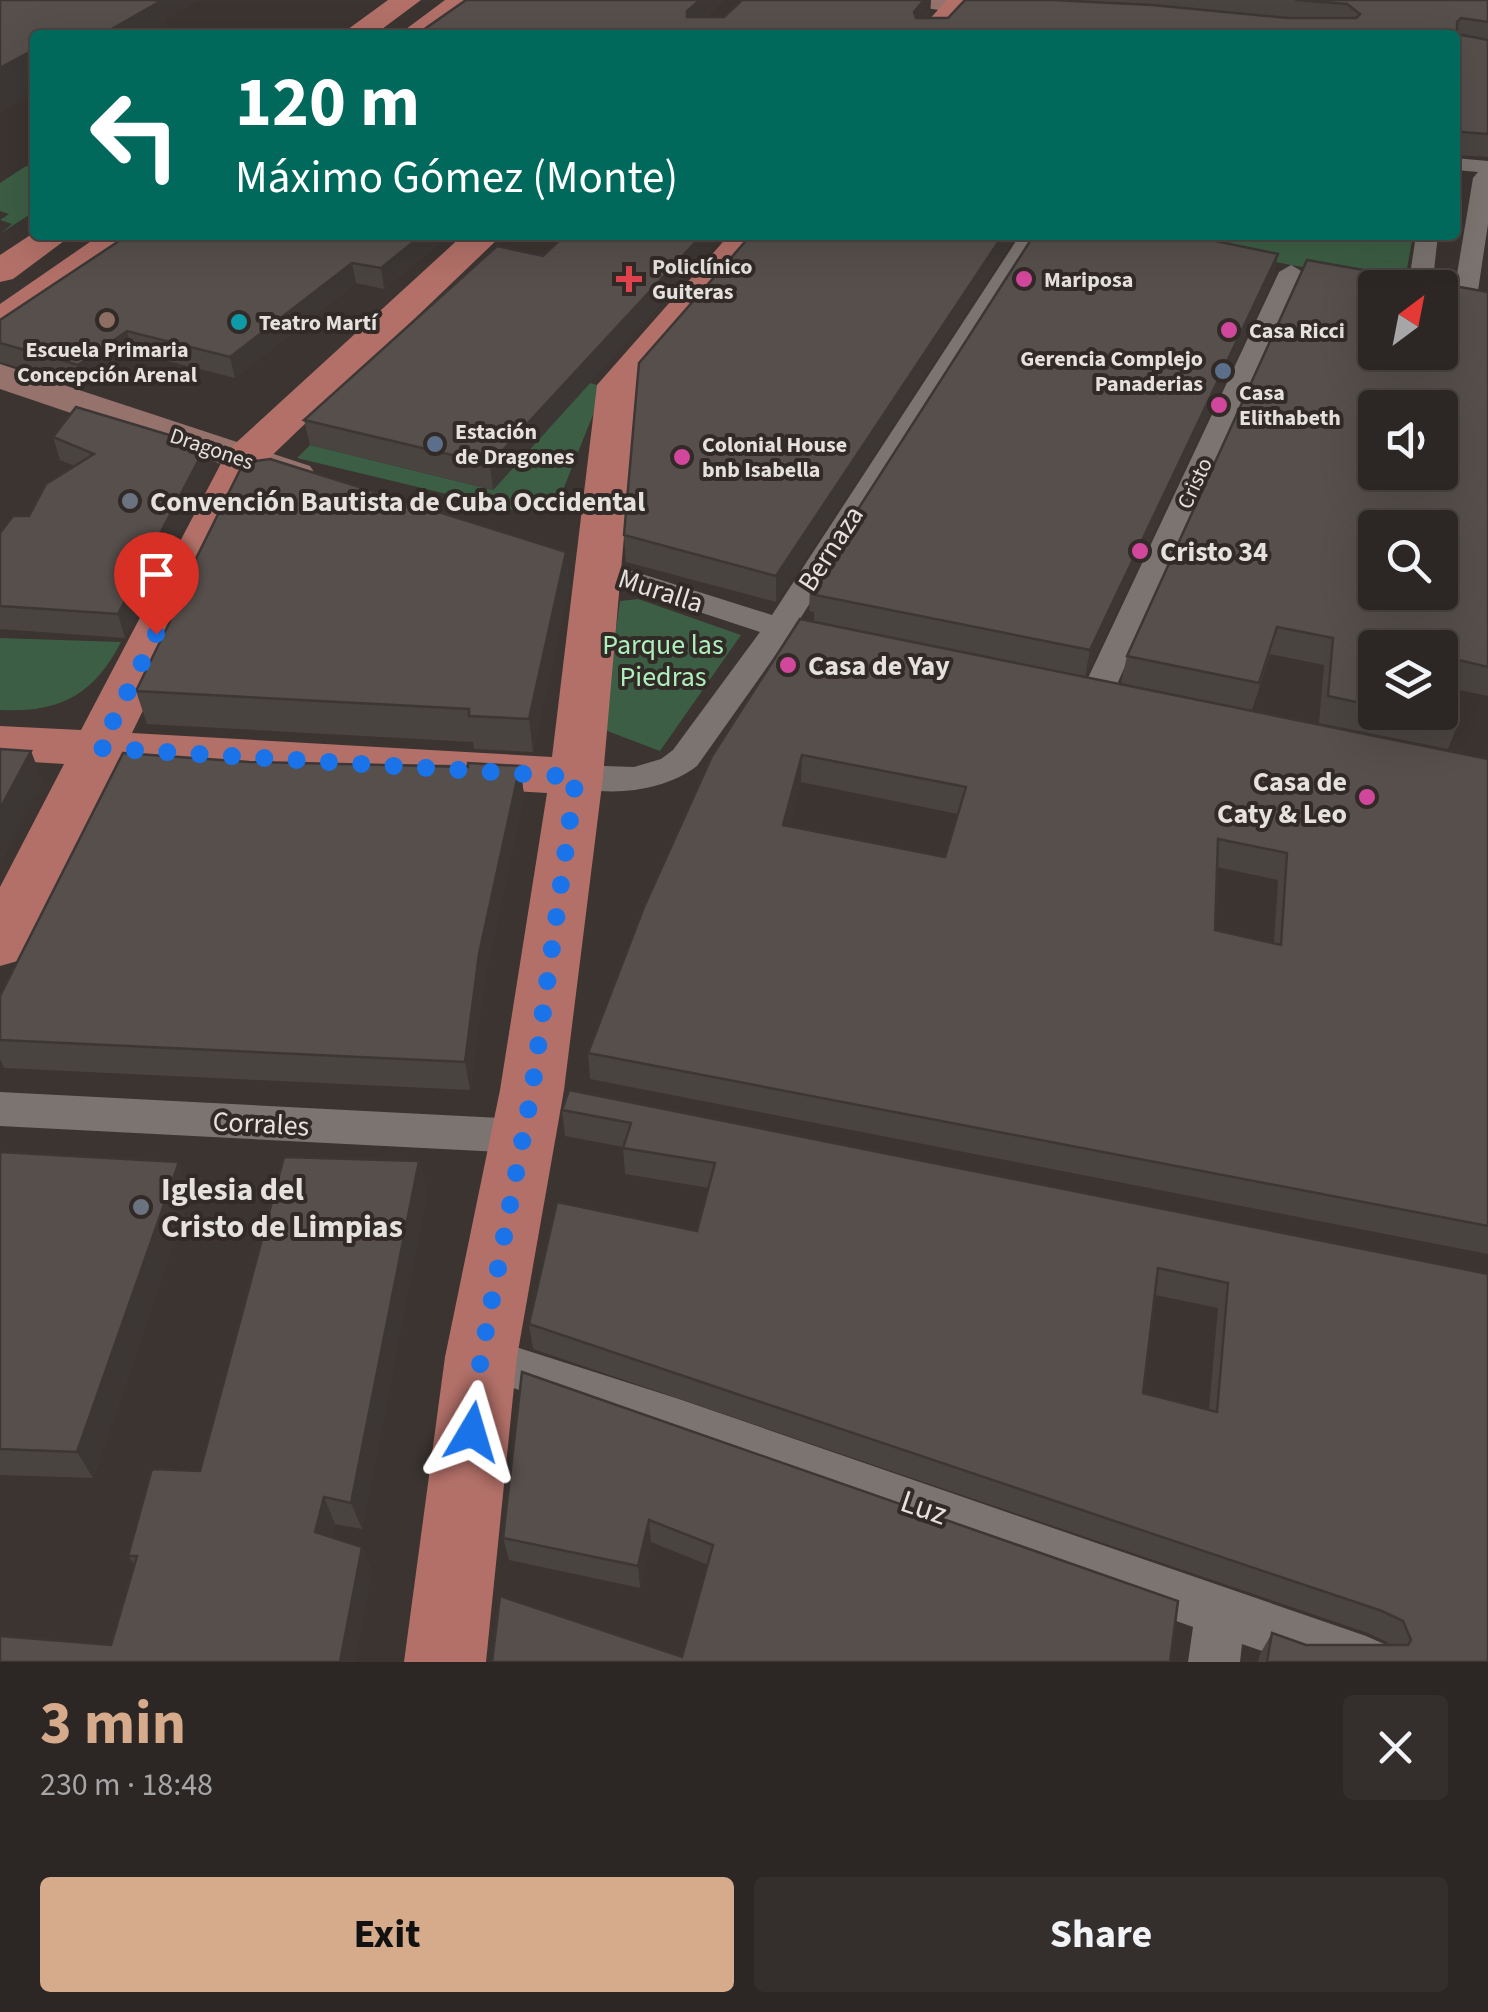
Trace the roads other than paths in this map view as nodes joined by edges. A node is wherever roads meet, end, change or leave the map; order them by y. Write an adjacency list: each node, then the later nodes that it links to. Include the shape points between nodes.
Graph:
1 (407, 0): 5 (main road)
2 (464, 0): 6 (main road)
3 (923, 0): 4 (main road)
4 (965, 5): 7 (main road)
5 (362, 30)
6 (420, 30)
7 (936, 30)
8 (1460, 165): 9 (street)
9 (1488, 171): 10 (street)
10 (1474, 213): 20 (street)
11 (46, 240): 18 (main road)
12 (117, 240): 21 (main road)
13 (479, 240): 23 (main road)
14 (744, 240): 25 (main road, via 617,385)
15 (1028, 240): 26 (street, Bernaza)
16 (1426, 240): 17 (street)
17 (1422, 270)
18 (0, 271)
19 (1291, 272): 29 (street, Cristo)
20 (1464, 304)
21 (0, 321)
22 (0, 376): 23 (main road, Dragones)
23 (243, 459): 24 (main road, Dragones); 30 (main road)
24 (336, 488)
25 (579, 563): 26 (street, Muralla); 34 (main road)
26 (779, 628): 27 (street, Muralla); 34 (street, Bernaza, via 670,772 647,779)
27 (872, 648)
28 (1059, 686): 29 (street)
29 (1096, 694): 31 (street)
30 (125, 696): 32 (main road, via 67,728); 33 (main road)
31 (1136, 702)
32 (9, 743): 33 (main road)
33 (100, 748): 34 (main road); 35 (main road)
34 (576, 777): 36 (main road)
35 (0, 944)
36 (541, 1108): 37 (street, Corrales); 38 (main road)
37 (0, 1109)
38 (481, 1357): 39 (street, Luz); 40 (main road)
39 (1221, 1610): 41 (street); 42 (street, Luz)
40 (445, 1662)
41 (1214, 1662)
42 (1366, 1662)

